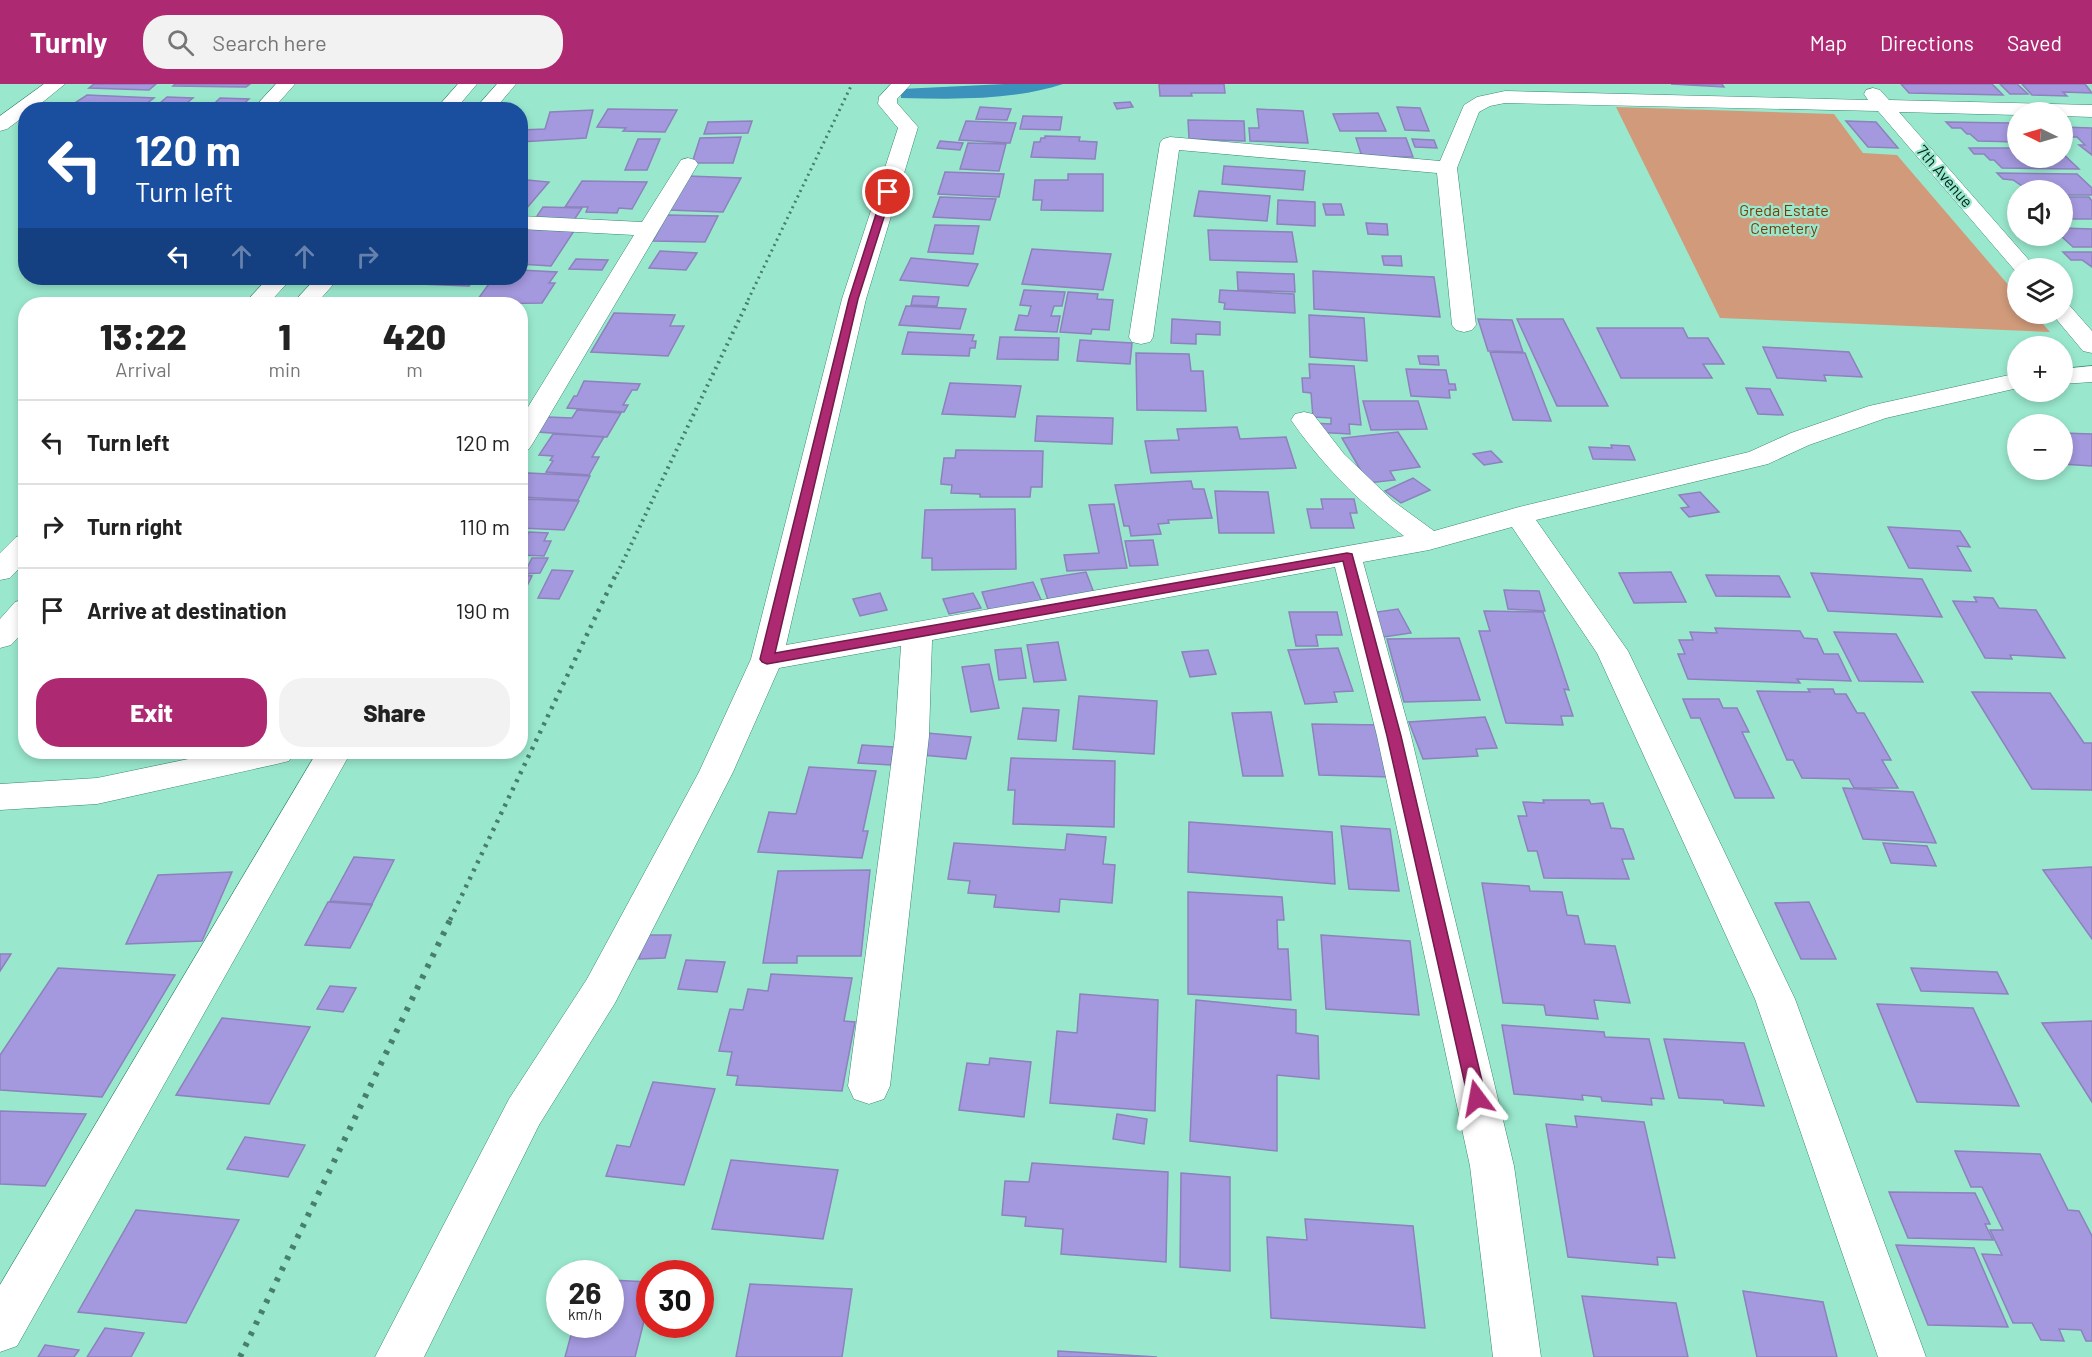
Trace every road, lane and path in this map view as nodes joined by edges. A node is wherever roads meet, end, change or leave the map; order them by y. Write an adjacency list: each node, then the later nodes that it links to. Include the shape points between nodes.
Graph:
1 (56, 84): 8 (street)
2 (286, 84): 9 (street)
3 (468, 84): 10 (street)
4 (507, 84): 11 (street)
5 (902, 84): 42 (street, via 886,104 908,127 854,299)
6 (1864, 84): 12 (street, 7th Avenue)
7 (1555, 91): 12 (street); 17 (street, via 1484,101 1471,110)
8 (31, 102)
9 (269, 102)
10 (451, 102)
11 (490, 102)
12 (1882, 104): 13 (street); 20 (street, 7th Avenue)
13 (2092, 111)
14 (18, 112): 15 (street)
15 (0, 125)
16 (688, 164): 19 (street)
17 (1447, 168): 26 (street); 27 (street, via 1170,143)
18 (528, 222): 19 (street)
19 (650, 229): 33 (street)
20 (2016, 258)
21 (274, 285): 23 (street)
22 (321, 285): 24 (street)
23 (262, 297)
24 (310, 297)
25 (2073, 323): 28 (street)
26 (1464, 325)
27 (1141, 337)
28 (2090, 341)
29 (2092, 374): 30 (street)
30 (2073, 376)
31 (2007, 383): 34 (street, via 1878,412 1758,458)
32 (1304, 420): 35 (street, via 1334,460 1383,507)
33 (528, 430)
34 (1519, 516): 35 (street); 50 (street, via 1612,651 1775,999)
35 (1428, 541): 37 (street)
36 (15, 547): 38 (street)
37 (1347, 557): 40 (street); 49 (street, via 1394,736 1492,1166)
38 (0, 571)
39 (18, 618): 41 (street)
40 (917, 633): 42 (street); 46 (street, via 912,736)
41 (0, 638)
42 (767, 659): 48 (street, via 716,772 601,991 524,1113)
43 (245, 759): 45 (street, via 97,791)
44 (330, 759): 47 (street)
45 (0, 797)
46 (869, 1086)
47 (0, 1329)
48 (399, 1357)
49 (1517, 1357)
50 (1902, 1357)

